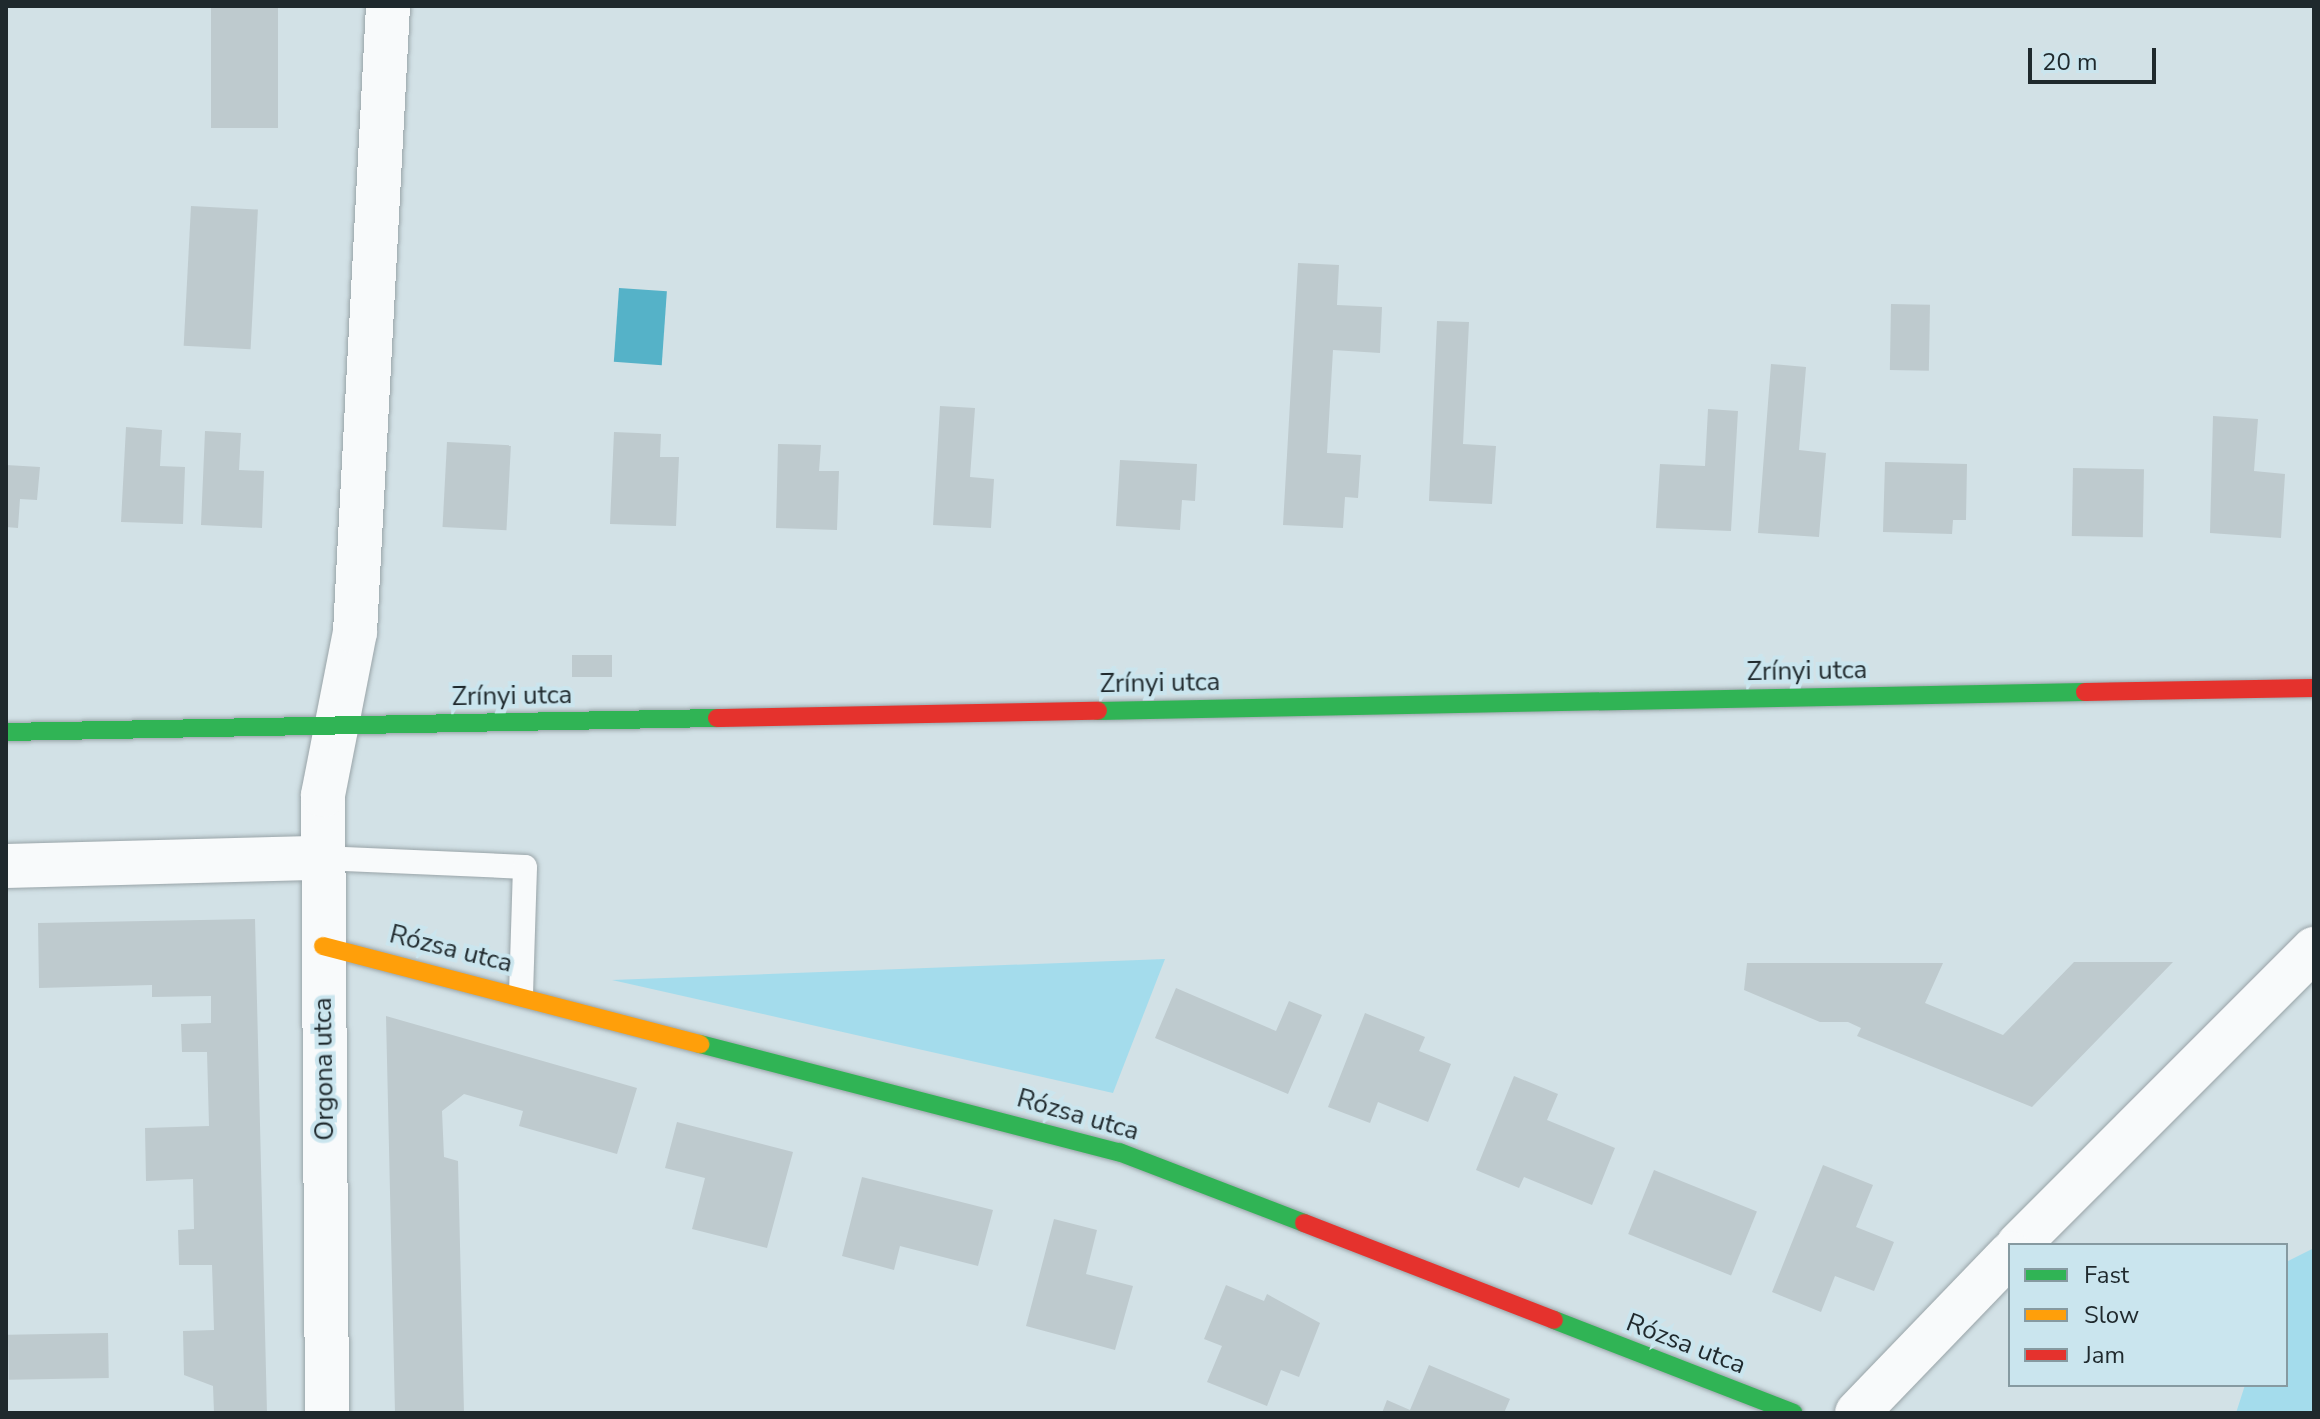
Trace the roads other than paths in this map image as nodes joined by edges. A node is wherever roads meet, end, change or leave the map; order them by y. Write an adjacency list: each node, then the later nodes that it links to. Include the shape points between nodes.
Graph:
1 (388, 6): 3 (street, Orgona utca, via 355,632)
2 (2314, 688): 3 (main road, Zrínyi utca)
3 (332, 725): 4 (main road, Zrínyi utca); 5 (street, Orgona utca)
4 (6, 732)
5 (321, 858): 6 (street); 7 (street, Orgona utca); 9 (lane, via 525,867)
6 (6, 866)
7 (323, 946): 9 (main road, Rózsa utca); 12 (street, Orgona utca)
8 (2314, 949): 10 (street)
9 (521, 993): 13 (main road, Rózsa utca, via 1119,1152)
10 (2020, 1243)
11 (2008, 1256): 14 (street)
12 (327, 1413)
13 (1794, 1413)
14 (1857, 1413)

